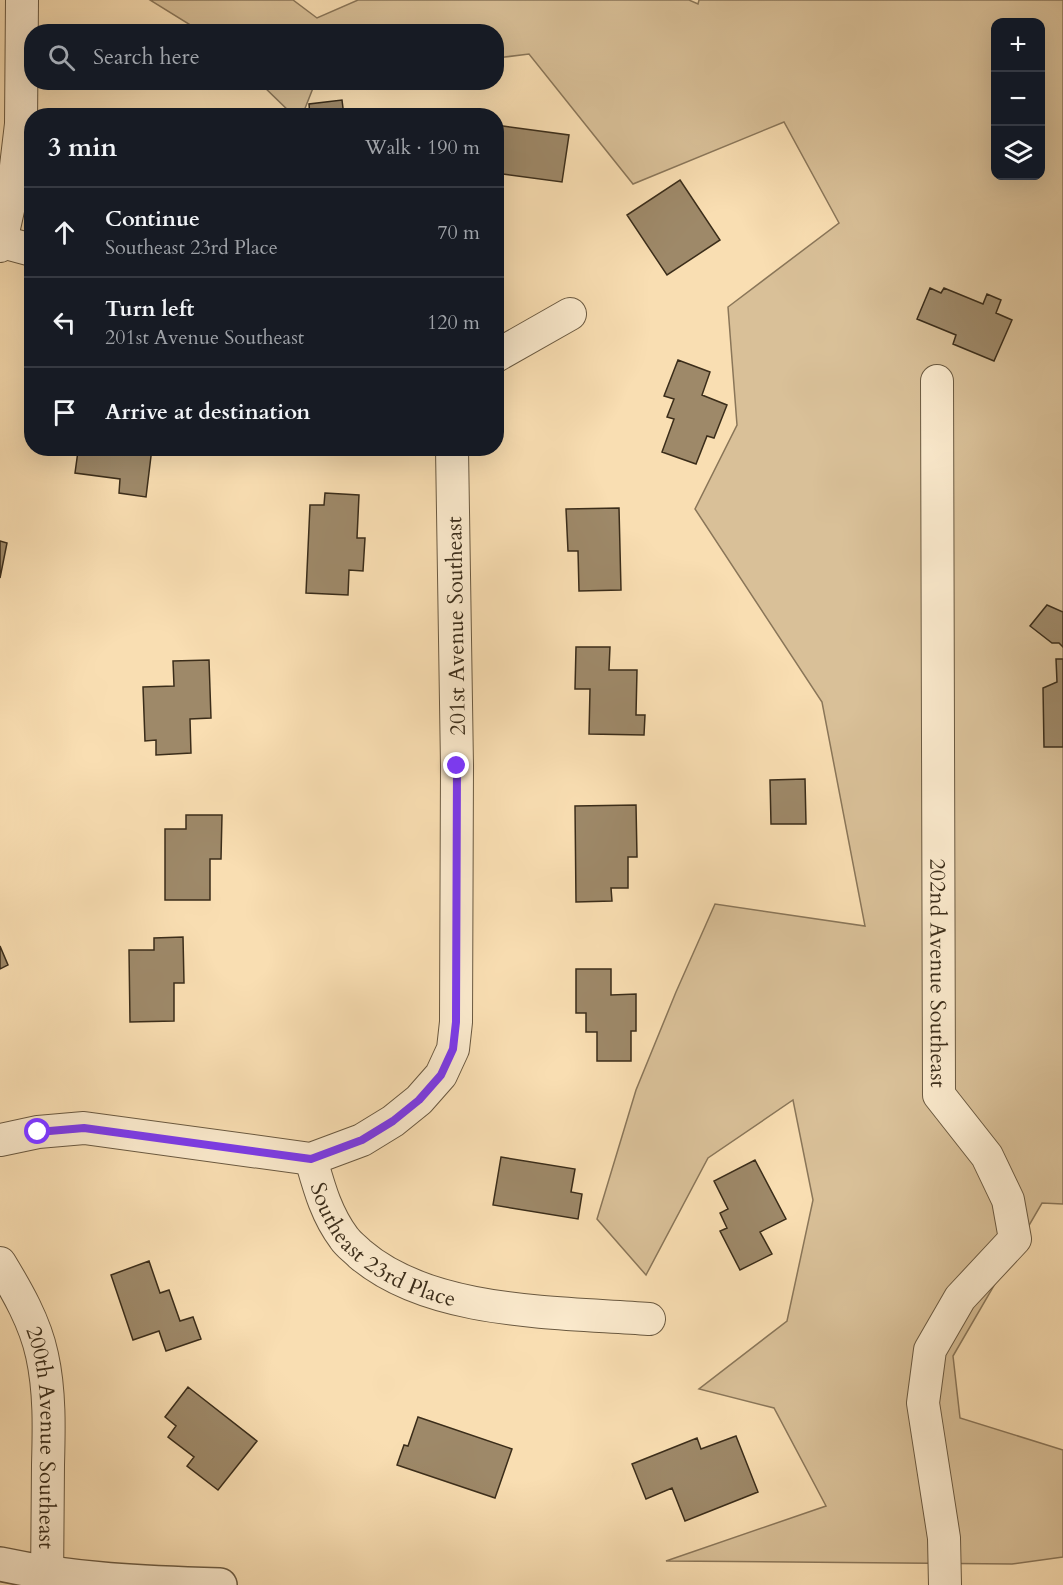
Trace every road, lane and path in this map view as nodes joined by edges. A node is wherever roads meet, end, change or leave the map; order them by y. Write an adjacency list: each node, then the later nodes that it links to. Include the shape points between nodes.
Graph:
1 (22, 0): 2 (street, via 21,124)
2 (1, 244): 3 (street)
3 (24, 248)
4 (570, 314): 5 (street)
5 (504, 351)
6 (937, 381): 15 (street, 202nd Avenue Southeast, via 939,1095 987,1156 1008,1200 1014,1239 960,1298 930,1350 923,1403 944,1538)
7 (452, 456): 9 (street, 201st Avenue Southeast, via 457,766 453,1049 441,1075 393,1121 362,1140)
8 (0, 1140): 9 (street, Southeast 23rd Place, via 84,1128)
9 (311, 1159): 11 (street, Southeast 23rd Place, via 325,1206 345,1240 375,1267 461,1300 510,1309)
10 (0, 1263): 13 (street, 200th Avenue Southeast, via 16,1290 42,1354 49,1436)
11 (649, 1319)
12 (0, 1564): 13 (street)
13 (47, 1580): 14 (street)
14 (220, 1585)
15 (945, 1585)

